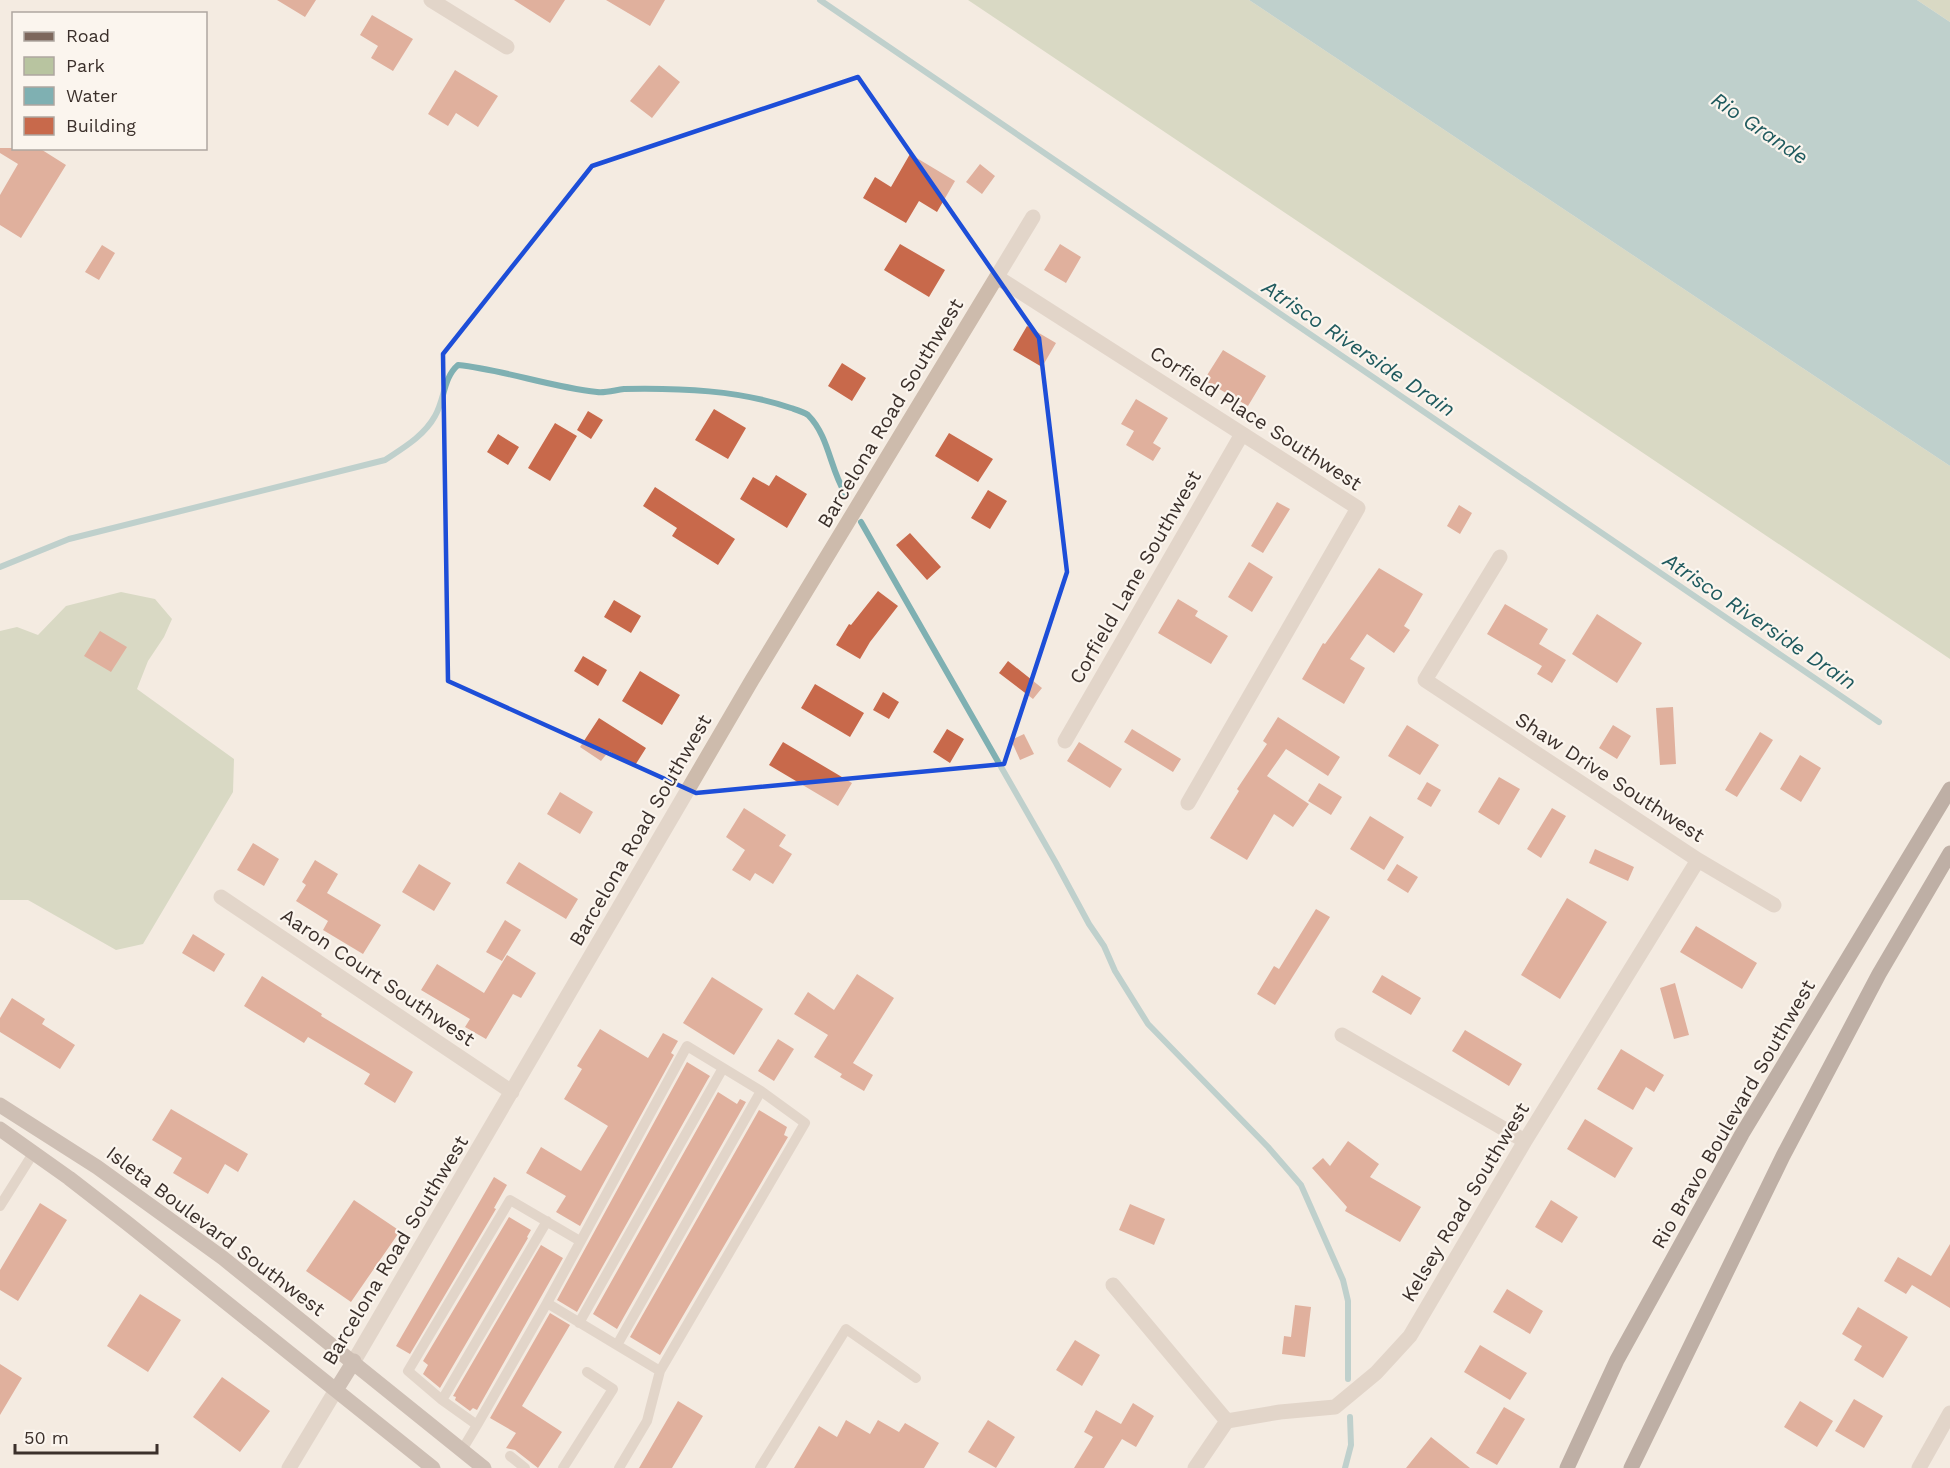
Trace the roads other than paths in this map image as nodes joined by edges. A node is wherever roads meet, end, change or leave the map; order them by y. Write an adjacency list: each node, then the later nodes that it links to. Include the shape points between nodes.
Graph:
1 (430, 0): 2 (street)
2 (507, 47)
3 (1033, 217): 4 (street, Barcelona Road Southwest)
4 (997, 277): 5 (street, Corfield Place Southwest); 17 (street, Barcelona Road Southwest, via 752,680)
5 (1242, 434): 7 (street, Corfield Lane Southwest); 9 (street, Corfield Place Southwest, via 1358,508)
6 (1500, 557): 11 (street, Shaw Drive Southwest, via 1425,680)
7 (1065, 741)
8 (1950, 789): 48 (main road, Rio Bravo Boulevard Southwest, via 1742,1134 1617,1360)
9 (1188, 803)
10 (1950, 853): 49 (main road, via 1880,974 1784,1156)
11 (1698, 860): 13 (street, Shaw Drive Southwest); 20 (street, Kelsey Road Southwest)
12 (221, 897): 17 (street, Aaron Court Southwest)
13 (1774, 905)
14 (1342, 1035): 20 (street)
15 (723, 1068): 16 (lane); 24 (lane, via 687,1046); 27 (lane)
16 (761, 1091): 28 (lane); 30 (lane, via 805,1123)
17 (512, 1092): 29 (street, Barcelona Road Southwest)
18 (0, 1106): 29 (main road, Isleta Boulevard Southwest, via 161,1211)
19 (0, 1130): 21 (main road)
20 (1525, 1141): 36 (street, Kelsey Road Southwest, via 1410,1336 1376,1373 1335,1407)
21 (34, 1152): 22 (lane); 33 (main road)
22 (0, 1206)
23 (547, 1221): 24 (lane); 34 (lane); 34 (lane, via 510,1200 408,1371)
24 (580, 1241): 26 (lane)
25 (1113, 1285): 36 (street)
26 (547, 1303): 27 (lane); 37 (lane)
27 (579, 1323): 28 (lane)
28 (617, 1345): 30 (lane)
29 (354, 1361): 33 (main road, Barcelona Road Southwest); 38 (main road, Isleta Boulevard Southwest)
30 (660, 1371): 45 (lane, via 647,1421)
31 (587, 1372): 44 (lane, via 613,1389)
32 (916, 1378): 46 (lane, via 846,1329)
33 (336, 1390): 40 (street, Barcelona Road Southwest); 41 (main road)
34 (442, 1400): 37 (lane)
35 (1950, 1413): 50 (street)
36 (1227, 1421): 47 (street)
37 (477, 1425): 38 (lane)
38 (462, 1450): 42 (main road, Isleta Boulevard Southwest)
39 (510, 1456): 43 (lane)
40 (289, 1468)
41 (433, 1468)
42 (484, 1468)
43 (525, 1468)
44 (563, 1468)
45 (619, 1468)
46 (760, 1468)
47 (1195, 1468)
48 (1566, 1468)
49 (1631, 1468)
50 (1919, 1468)

